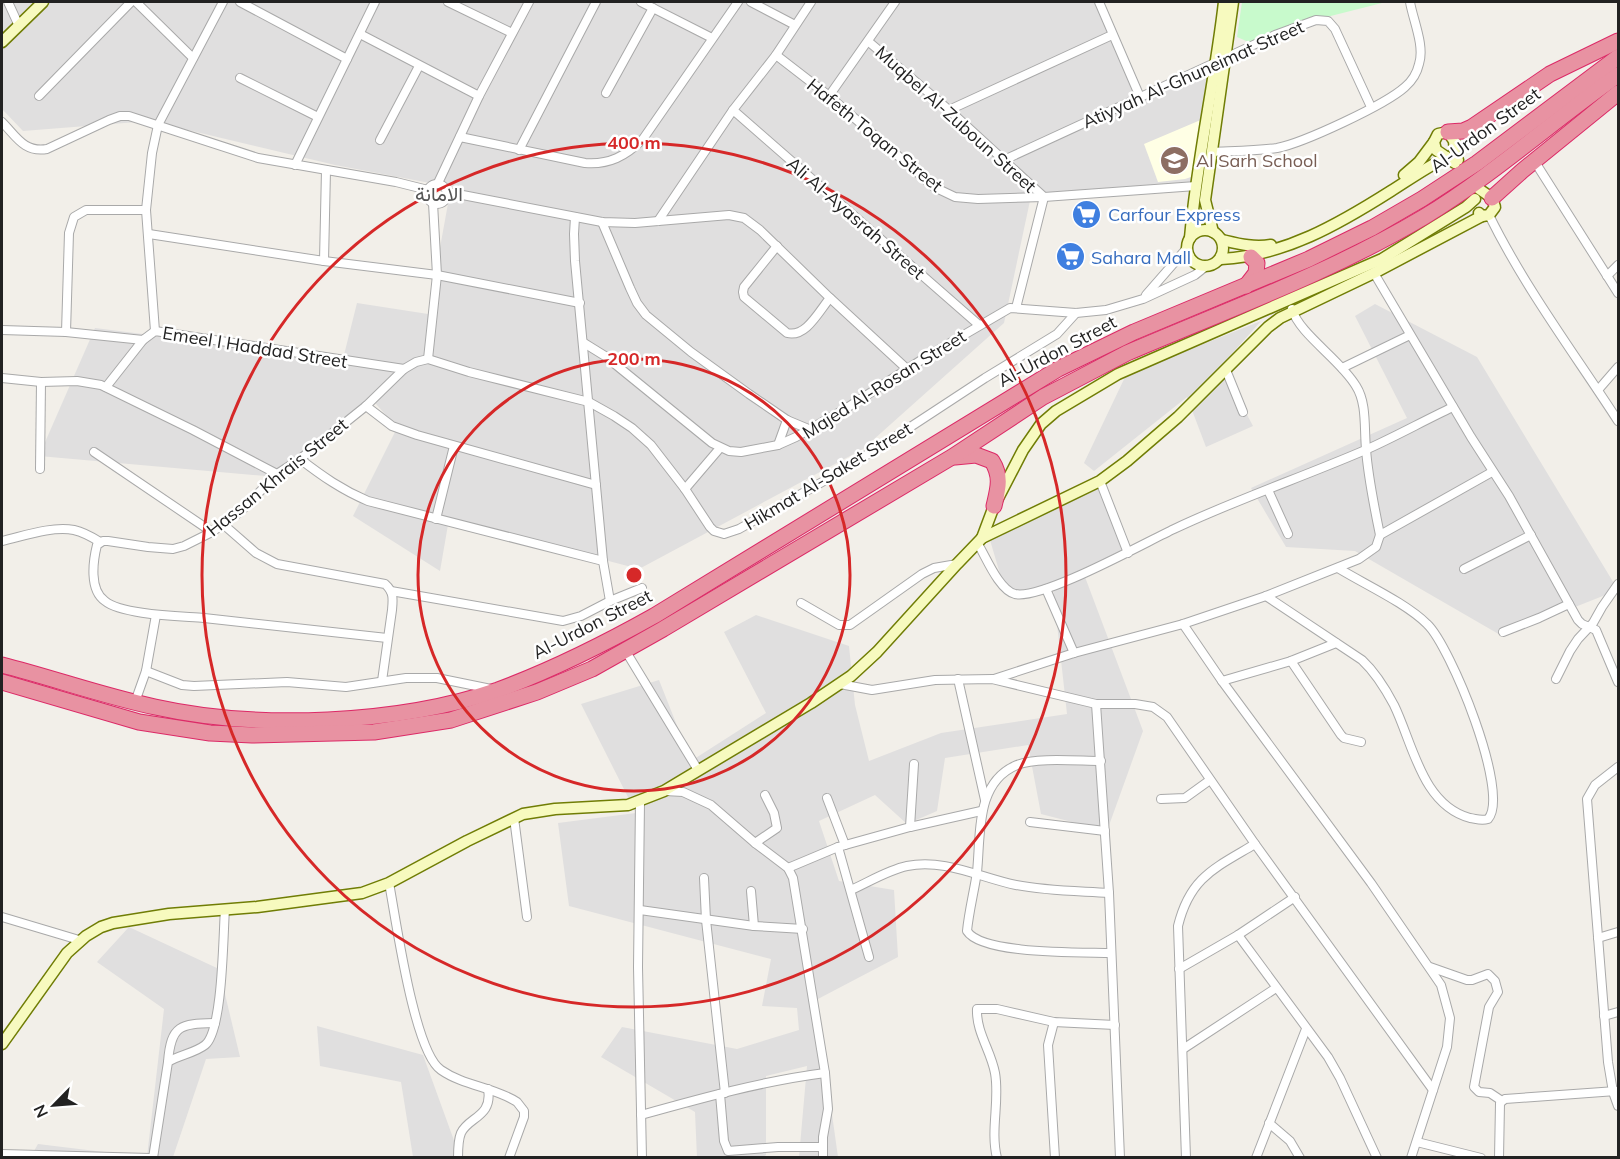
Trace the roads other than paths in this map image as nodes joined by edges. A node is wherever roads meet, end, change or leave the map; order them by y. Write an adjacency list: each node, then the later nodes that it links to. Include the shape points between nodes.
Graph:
1 (8, 2): 22 (street)
2 (43, 2): 22 (street)
3 (131, 2): 40 (street)
4 (136, 2): 32 (street)
5 (223, 2): 32 (street)
6 (240, 2): 34 (street)
7 (375, 2): 24 (street)
8 (451, 2): 23 (street)
9 (529, 2): 23 (street)
10 (596, 2): 54 (street)
11 (641, 2): 20 (street)
12 (738, 2): 26 (street)
13 (751, 2): 21 (street)
14 (811, 2): 21 (street)
15 (895, 2): 29 (street)
16 (1099, 2): 25 (street)
17 (1224, 2): 33 (street)
18 (1233, 2): 33 (street)
19 (1410, 2): 44 (street, via 1421,54 1417,71 1406,86)
20 (653, 8): 26 (street); 38 (street)
21 (795, 24): 30 (street)
22 (20, 26): 28 (street)
23 (512, 33): 41 (street)
24 (360, 34): 34 (street); 35 (street)
25 (1112, 34): 43 (street); 46 (street)
26 (712, 38): 54 (street, via 632,150 597,164)
27 (1618, 41): 50 (highway, via 1550,74 1482,122 1463,131)
28 (2, 42)
29 (869, 42): 42 (street); 46 (street, Muqbel Al-Zuboun Street)
30 (776, 55): 42 (street, Hafeth Toqan Street); 45 (street)
31 (1618, 57): 86 (highway, Al-Urdon Street, via 1422,200)
32 (193, 58): 49 (street)
33 (1222, 58): 43 (street, Atiyyah Al-Ghuneimat Street); 44 (street, Atiyyah Al-Ghuneimat Street, via 1316,20 1328,21); 55 (street); 62 (street)
34 (347, 59): 47 (street)
35 (419, 66): 41 (street); 52 (street)
36 (1618, 75): 124 (highway, Al-Urdon Street, via 1422,217 1338,264 1093,369 1042,397)
37 (240, 78): 47 (street)
38 (606, 93)
39 (1618, 93): 58 (highway)
40 (39, 96)
41 (479, 96): 51 (street)
42 (829, 96): 66 (street, Hafeth Toqan Street, via 944,193 978,200)
43 (1140, 97): 56 (street, Atiyyah Al-Ghuneimat Street)
44 (1371, 107): 55 (street, via 1286,145)
45 (733, 110): 71 (street); 95 (street, Ali Al-Ayasrah Street)
46 (949, 110): 56 (street, Muqbel Al-Zuboun Street)
47 (318, 117): 59 (street)
48 (2, 122): 49 (street, via 33,151 47,149 120,116)
49 (158, 125): 59 (street, via 258,158); 68 (street)
50 (1448, 132): 53 (street, via 1438,134); 57 (street, via 1454,141)
51 (460, 137): 54 (street); 61 (street)
52 (380, 140)
53 (1434, 142): 57 (street, via 1437,150); 75 (street, via 1412,170 1305,232 1260,247)
54 (519, 150)
55 (1212, 152): 73 (street, via 1205,200)
56 (1004, 160): 66 (street, Muqbel Al-Zuboun Street)
57 (1453, 160): 78 (street, via 1303,240)
58 (1535, 162): 65 (highway); 85 (street)
59 (295, 165): 60 (street)
60 (327, 170): 63 (street); 80 (street)
61 (438, 183): 63 (street); 64 (street)
62 (1196, 186): 66 (street, Hafeth Toqan Street); 76 (street)
63 (428, 190): 67 (street, via 428,198)
64 (447, 192): 67 (street, via 446,200); 70 (street)
65 (1480, 194): 69 (street, via 1476,208); 69 (street, via 1495,207); 90 (street, via 1466,207 1382,259)
66 (1044, 197): 92 (street)
67 (437, 203): 84 (street)
68 (146, 210): 74 (street); 98 (street, via 86,210 74,217 69,233)
69 (1486, 215): 83 (street); 111 (street)
70 (576, 218): 72 (street); 91 (street, via 574,244)
71 (658, 220): 72 (street); 77 (street, via 738,216)
72 (602, 222): 116 (street, via 637,303 646,315)
73 (1213, 231): 75 (street); 76 (street, via 1200,230)
74 (149, 234): 80 (street); 97 (street)
75 (1222, 240): 79 (street)
76 (1188, 243): 82 (street, via 1190,259); 89 (street)
77 (777, 246): 88 (street); 88 (street, via 743,288 744,297 787,333 794,334 804,330)
78 (1251, 257): 79 (street); 86 (highway, via 1257,270)
79 (1221, 259): 82 (street)
80 (324, 261): 84 (street)
81 (1618, 265): 85 (street)
82 (1205, 267): 89 (street, Majed Al-Rosan Street)
83 (1374, 273): 93 (street); 99 (street)
84 (437, 275): 91 (street); 102 (street)
85 (1607, 276): 87 (street)
86 (1246, 286): 176 (highway, Al-Urdon Street, via 1134,332 1058,369 654,616)
87 (1618, 293)
88 (830, 298): 106 (street)
89 (1143, 298): 94 (street, Majed Al-Rosan Street, via 1106,310)
90 (1288, 300): 93 (street); 133 (street, via 1118,375 1056,411 1041,424 1023,450)
91 (580, 303): 101 (street)
92 (1016, 308): 94 (street, Majed Al-Rosan Street); 95 (street, Majed Al-Rosan Street, via 1000,312)
93 (1293, 311): 104 (street, via 1296,321); 107 (street, via 1268,327)
94 (1076, 314): 131 (street, Hikmat Al-Saket Street, via 1057,334 890,441 739,529 724,534 714,531)
95 (979, 325): 106 (street, Majed Al-Rosan Street)
96 (2, 330): 98 (street, Emeel I Haddad Street)
97 (156, 331): 100 (street, Emeel I Haddad Street); 105 (street, Emeel I Haddad Street)
98 (66, 332): 100 (street, Emeel I Haddad Street)
99 (1410, 335): 104 (street); 114 (street)
100 (143, 340): 110 (street)
101 (584, 343): 112 (street); 121 (street)
102 (428, 359): 105 (street, Hassan Khrais Street); 112 (street, Hikmat Al-Saket Street)
103 (1618, 367): 111 (street)
104 (1342, 368): 122 (street, via 1360,394)
105 (404, 369): 113 (street, Hassan Khrais Street)
106 (907, 369): 118 (street, Majed Al-Rosan Street)
107 (1226, 370): 115 (street); 129 (street, via 1170,425)
108 (2, 378): 109 (street)
109 (41, 382): 110 (street, via 93,382); 126 (street)
110 (106, 387): 128 (street)
111 (1598, 390): 117 (street)
112 (589, 402): 130 (street); 131 (street, Hikmat Al-Saket Street, via 632,428 651,445)
113 (366, 406): 120 (street, via 392,426); 125 (street, Hassan Khrais Street)
114 (1453, 407): 122 (street); 127 (street)
115 (1243, 412)
116 (787, 420): 118 (street); 119 (street)
117 (1618, 421)
118 (811, 430): 119 (street, Majed Al-Rosan Street)
119 (778, 445): 121 (street, Majed Al-Rosan Street, via 741,452)
120 (454, 446): 130 (street); 134 (street)
121 (720, 448): 131 (street)
122 (1366, 450): 132 (street); 139 (street)
123 (94, 452): 136 (street)
124 (952, 457): 133 (highway, via 976,455 992,461 999,482); 162 (highway, Al-Urdon Street)
125 (300, 459): 128 (street, Hassan Khrais Street); 134 (street, via 346,492)
126 (40, 470)
127 (1492, 472): 138 (street); 139 (street)
128 (277, 474): 135 (street, Hassan Khrais Street)
129 (1100, 481): 141 (street); 143 (street)
130 (596, 485): 144 (street)
131 (685, 489)
132 (1268, 490): 137 (street); 143 (street, via 1173,529)
133 (994, 506): 141 (street)
134 (436, 519): 144 (street)
135 (224, 525): 136 (street, Hassan Khrais Street); 151 (street, via 256,553 277,564 385,584)
136 (212, 532): 142 (street, Hassan Khrais Street, via 173,549)
137 (1288, 534)
138 (1531, 534): 147 (street); 155 (street)
139 (1380, 535): 146 (street, via 1369,553)
140 (2, 541): 142 (street, Hassan Khrais Street, via 73,530)
141 (980, 541): 145 (street); 150 (street, via 1000,583 1009,592)
142 (104, 542): 156 (street, via 96,551 94,580 99,596 117,607)
143 (1128, 553): 150 (street)
144 (603, 561): 153 (street)
145 (957, 564): 154 (street, via 922,574 847,626); 174 (street, via 877,652)
146 (1338, 568): 152 (street); 161 (street, via 1416,614 1436,634 1485,748 1493,809 1488,819 1462,816 1435,793 1421,772 1383,684 1362,660)
147 (1464, 569)
148 (1618, 584): 158 (street)
149 (642, 588): 153 (street)
150 (1046, 589): 163 (street)
151 (391, 591): 153 (street, via 552,620 570,620); 160 (street)
152 (1266, 596): 157 (street); 161 (street)
153 (610, 601)
154 (801, 603)
155 (1569, 603): 158 (street, via 1578,620); 159 (street)
156 (156, 615): 160 (street); 166 (street)
157 (1183, 624): 163 (street); 171 (street)
158 (1589, 627): 169 (street, via 1570,651); 173 (street, via 1600,636)
159 (1503, 632)
160 (387, 638): 170 (street)
161 (1336, 643): 164 (street)
162 (625, 650): 176 (highway, Al-Urdon Street, via 592,669); 183 (street)
163 (1074, 654): 168 (street)
164 (1291, 661): 171 (street); 179 (street, via 1341,735)
165 (2, 665): 177 (highway)
166 (146, 671): 170 (street, via 194,686 286,682 346,687); 177 (street)
167 (958, 679): 168 (street); 174 (street, via 872,690); 189 (street)
168 (992, 679): 178 (street)
169 (1556, 679)
170 (382, 681): 175 (street, via 437,678)
171 (1222, 681): 220 (street)
172 (2, 682): 176 (highway, via 139,722 252,735 391,731 451,720)
173 (1618, 682)
174 (840, 684): 183 (street)
175 (495, 691): 176 (highway); 177 (highway, via 415,710 338,718 251,719)
176 (516, 691)
177 (135, 702)
178 (1096, 704): 180 (street); 184 (street, via 1135,704 1160,711)
179 (1361, 742)
180 (1101, 761): 189 (street, via 1020,764 1004,773); 195 (street)
181 (914, 764): 194 (street)
182 (1618, 767): 216 (street, via 1595,785 1587,799)
183 (698, 770): 185 (street)
184 (1210, 780): 188 (street, via 1185,798); 197 (street)
185 (664, 791): 190 (street); 196 (street, via 683,792 711,805)
186 (765, 795): 196 (street, via 777,828)
187 (827, 798): 198 (street)
188 (1161, 799)
189 (985, 800): 191 (street)
190 (640, 802): 192 (street, via 546,810); 208 (street)
191 (981, 812): 194 (street); 200 (street)
192 (514, 818): 202 (street); 210 (street)
193 (1030, 822): 195 (street)
194 (910, 827): 198 (street)
195 (1105, 831): 205 (street)
196 (755, 843): 199 (street)
197 (1255, 844): 206 (street); 221 (street, via 1216,867 1191,892 1178,926)
198 (841, 846): 199 (street); 203 (street)
199 (788, 868): 213 (street)
200 (976, 874): 203 (street, via 946,867 907,866); 205 (street, via 1033,888); 218 (street, via 967,931 973,938 998,947)
201 (704, 878): 211 (street)
202 (389, 883): 207 (street, via 351,895); 233 (street, via 417,1023 426,1049 440,1070)
203 (851, 890): 219 (street)
204 (751, 891): 212 (street)
205 (1109, 893): 218 (street)
206 (1294, 897): 215 (street); 234 (street)
207 (225, 909): 217 (street, via 113,923); 226 (street)
208 (640, 910): 211 (street); 239 (street)
209 (2, 917): 217 (street)
210 (527, 917)
211 (706, 920): 212 (street); 236 (street)
212 (754, 926): 213 (street)
213 (803, 929): 232 (street)
214 (1618, 932): 216 (street)
215 (1238, 935): 221 (street); 222 (street)
216 (1598, 938): 224 (street)
217 (79, 940): 229 (street)
218 (1111, 953): 227 (street)
219 (869, 957)
220 (1430, 968): 234 (street, via 1446,997 1451,1025); 237 (street, via 1467,980 1488,974 1495,981 1498,992 1489,1007 1474,1087)
221 (1179, 969): 230 (street)
222 (1276, 988): 228 (street); 230 (street)
223 (1618, 1012): 224 (street)
224 (1604, 1016): 235 (street, via 1608,1062)
225 (1054, 1022): 227 (street); 249 (street, via 977,1009 995,1070); 250 (street, via 1048,1045)
226 (216, 1023): 231 (street, via 206,1044); 231 (street, via 180,1028 172,1039)
227 (1115, 1025): 251 (street)
228 (1306, 1029): 240 (street); 255 (street, via 1340,1078)
229 (2, 1044)
230 (1183, 1048): 252 (street)
231 (168, 1062): 244 (street)
232 (825, 1073): 236 (street); 242 (street, via 828,1109)
233 (488, 1089): 245 (street, via 485,1108 461,1132); 246 (street, via 513,1099 524,1111)
234 (1433, 1090): 241 (street)
235 (1616, 1091): 237 (street); 238 (street)
236 (722, 1094): 239 (street); 242 (street, via 728,1151)
237 (1502, 1101): 258 (street)
238 (1618, 1106)
239 (641, 1115): 247 (street)
240 (1269, 1123): 253 (street); 254 (street, via 1290,1141)
241 (1417, 1142): 256 (street); 257 (street)
242 (823, 1147): 248 (street)
243 (2, 1154): 244 (street)
244 (151, 1158)
245 (458, 1158)
246 (509, 1158)
247 (642, 1158)
248 (823, 1158)
249 (997, 1158)
250 (1055, 1158)
251 (1120, 1158)
252 (1186, 1158)
253 (1256, 1158)
254 (1300, 1158)
255 (1377, 1158)
256 (1410, 1158)
257 (1481, 1158)
258 (1499, 1158)

